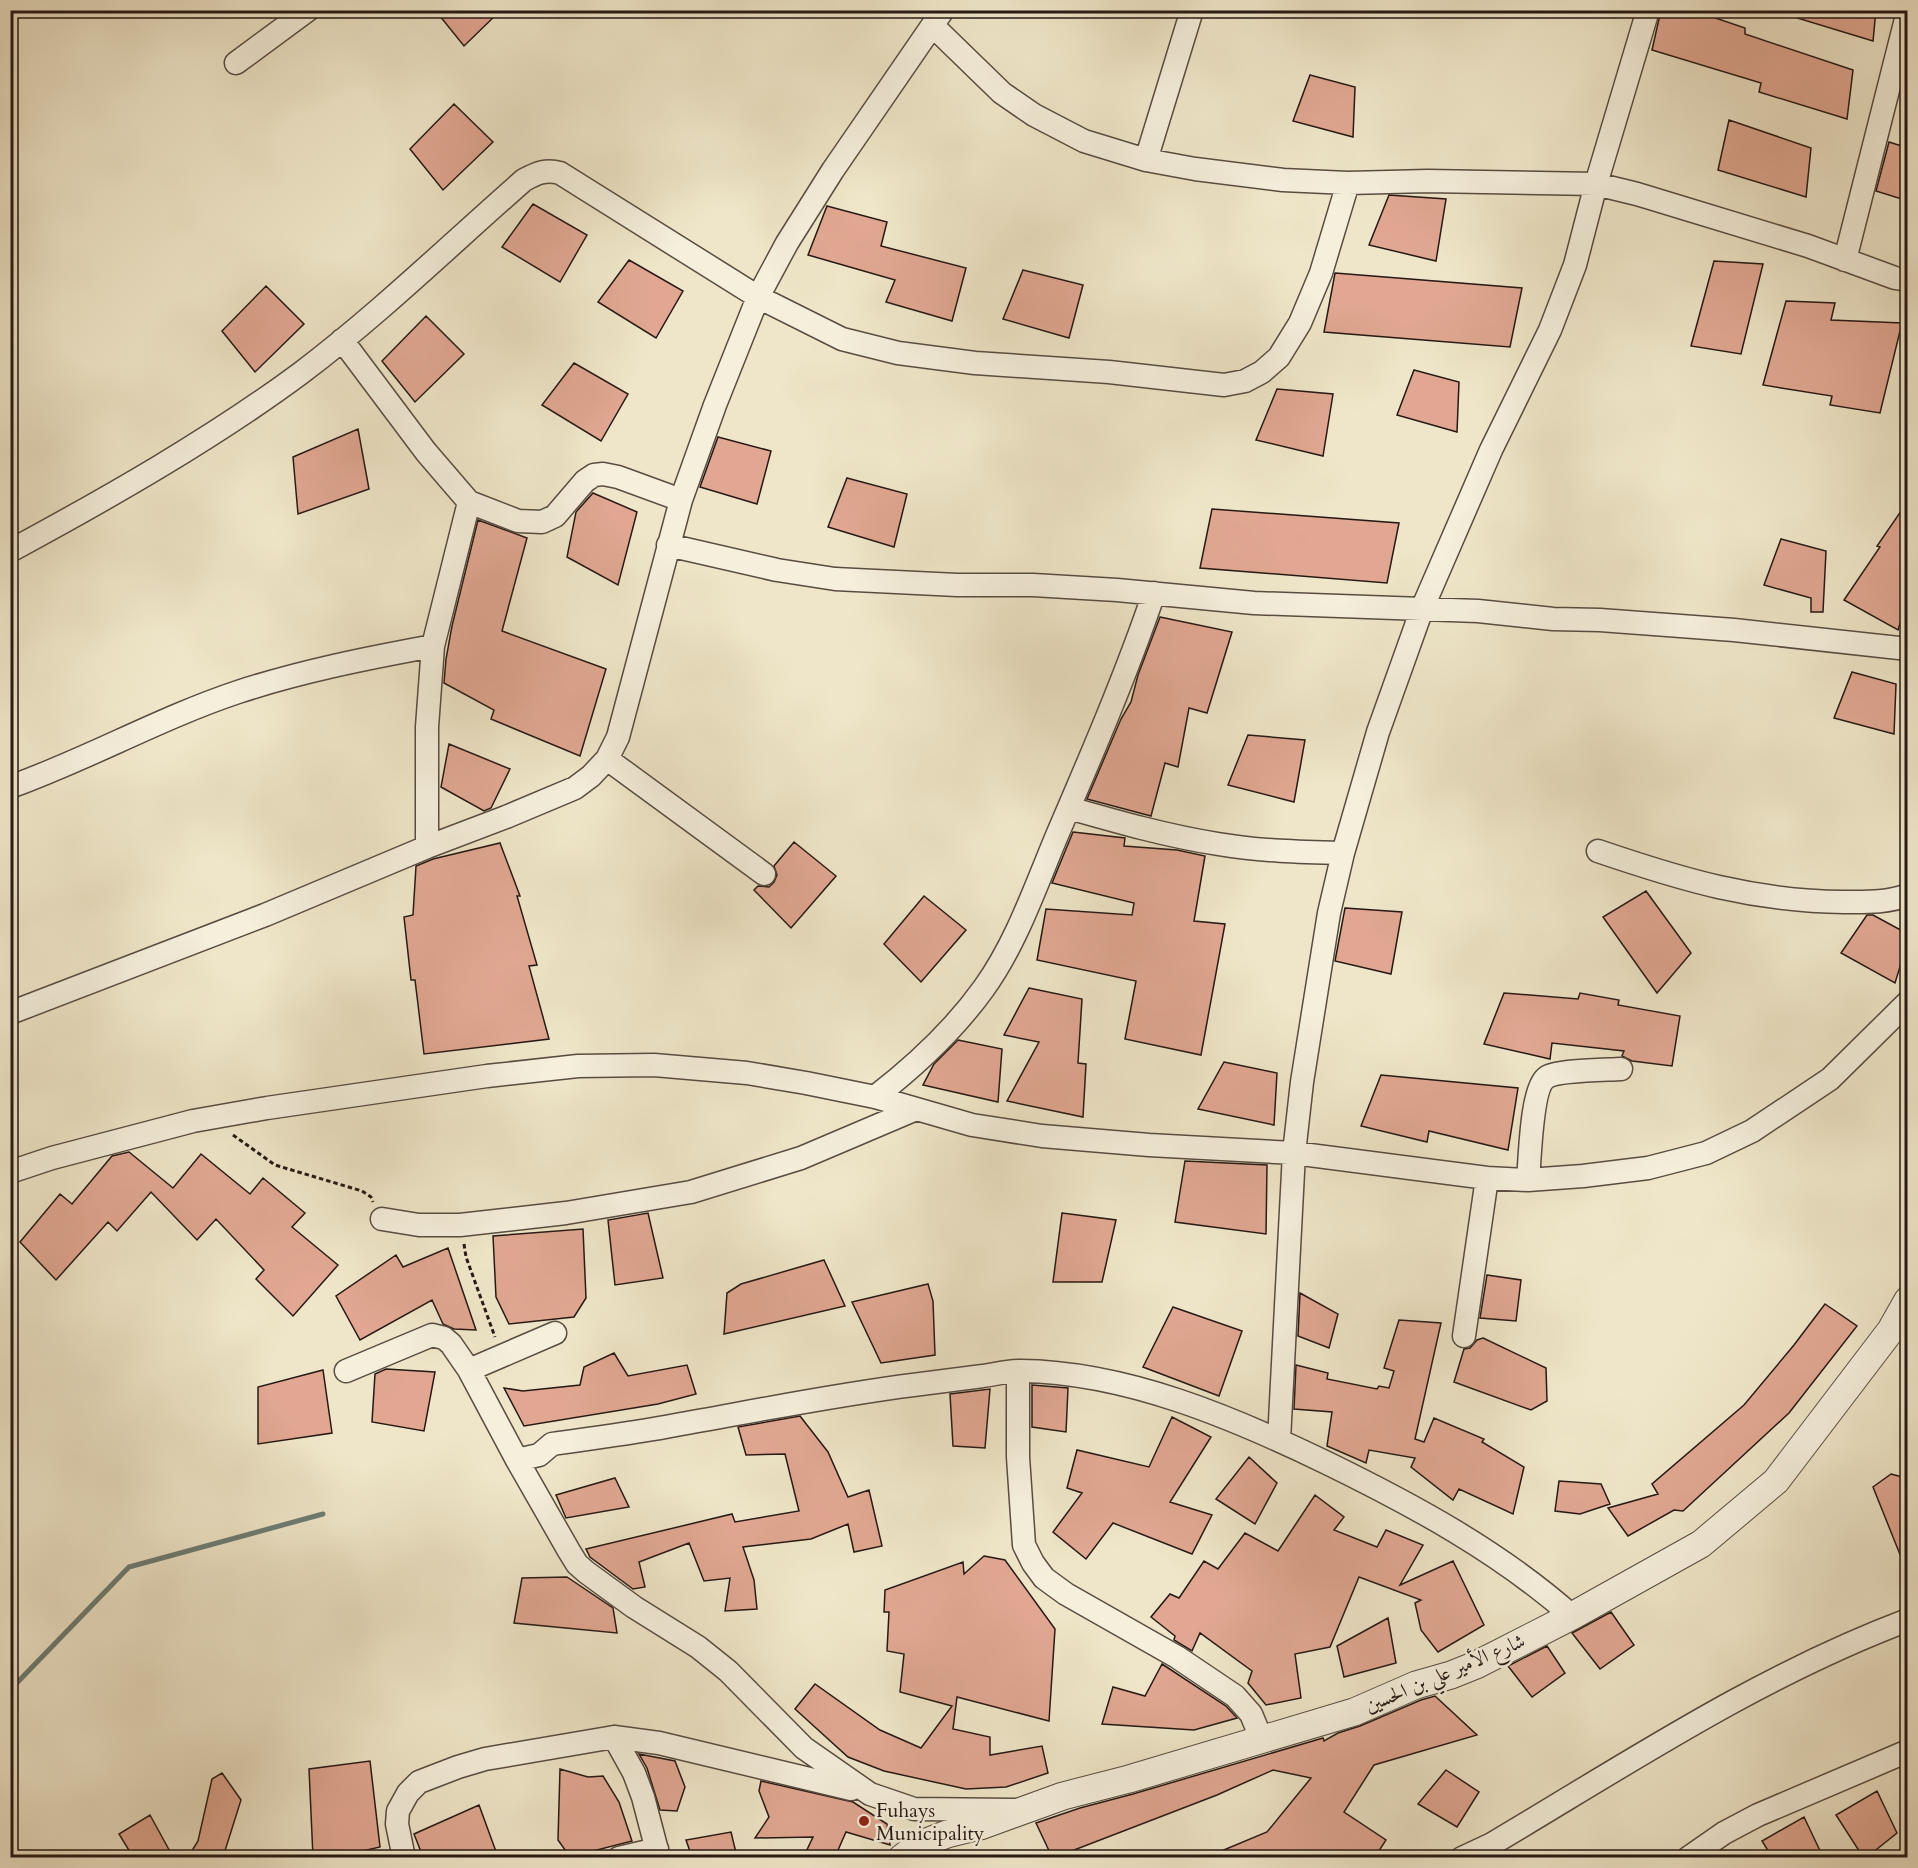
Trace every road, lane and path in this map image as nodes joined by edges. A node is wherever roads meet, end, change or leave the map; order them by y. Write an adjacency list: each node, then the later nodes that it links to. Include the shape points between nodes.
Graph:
1 (308, 10): 6 (street)
2 (1192, 10): 7 (street)
3 (1648, 10): 9 (street)
4 (1908, 11): 10 (street)
5 (938, 18): 7 (street, via 1002,93 1034,115 1084,141); 12 (street, via 827,179)
6 (236, 63)
7 (1146, 160): 8 (street, via 1283,180)
8 (1348, 183): 9 (street); 12 (street, via 1321,273 1300,323 1279,357 1245,381 1224,385 898,353 842,339)
9 (1596, 184): 10 (street); 19 (street, via 1575,265 1550,330 1487,460)
10 (1845, 260): 11 (street)
11 (1908, 280)
12 (758, 297): 13 (street, via 560,173 538,172 524,180); 14 (street)
13 (342, 340): 15 (street); 17 (street, via 255,406)
14 (681, 500): 15 (street, via 603,474 585,481 555,516 542,522 518,521); 16 (street)
15 (469, 502): 20 (street)
16 (668, 545): 18 (street, via 835,579); 22 (street, via 618,737)
17 (10, 551)
18 (1154, 593): 19 (street, via 1254,603); 24 (street, via 1123,680)
19 (1422, 609): 21 (street, via 1734,630); 27 (street, via 1378,732)
20 (433, 646): 23 (street, via 353,660 238,692); 25 (street, via 427,727)
21 (1908, 650)
22 (607, 759): 25 (street, via 575,788); 28 (street)
23 (10, 787)
24 (1069, 808): 27 (street, via 1219,845); 33 (street, via 1004,956 984,988 906,1073)
25 (427, 847): 31 (street, via 265,915)
26 (1598, 851): 29 (street, via 1661,873 1756,896 1880,903)
27 (1342, 853): 36 (street, via 1329,913)
28 (764, 873)
29 (1908, 896)
30 (1908, 1002): 39 (street, via 1830,1079 1752,1131 1706,1153 1648,1168)
31 (10, 1013)
32 (1621, 1069): 39 (street, via 1561,1073 1541,1082 1535,1103)
33 (875, 1097): 34 (street); 35 (street, via 747,1073 654,1065 578,1066)
34 (914, 1110): 36 (street, via 972,1125 1042,1136); 41 (street, via 801,1158 691,1192 566,1213)
35 (214, 1117): 37 (street); 40 (path, via 239,1141 275,1165 362,1191 371,1197)
36 (1294, 1153): 38 (street); 50 (street)
37 (10, 1172)
38 (1487, 1178): 39 (street); 45 (street)
39 (1528, 1180)
40 (382, 1219): 41 (street, via 419,1225)
41 (460, 1225): 46 (path, via 466,1257)
42 (1908, 1300): 43 (street, شارع الأمير علي بن الحسين)
43 (1899, 1329): 52 (street, شارع الأمير علي بن الحسين, via 1776,1481 1701,1544)
44 (555, 1333): 47 (street)
45 (1464, 1336)
46 (497, 1344)
47 (469, 1370): 48 (street, via 451,1344 432,1335); 51 (street)
48 (346, 1371)
49 (1018, 1371): 50 (street, via 1094,1377 1166,1397); 51 (street, via 879,1389 552,1444 539,1455); 55 (street, via 1024,1545 1033,1563 1044,1578 1066,1594 1177,1657 1235,1696 1251,1714)
50 (1279, 1440): 52 (street, via 1447,1526 1546,1593)
51 (517, 1460): 57 (street, via 577,1564 729,1671 804,1748)
52 (1572, 1616): 55 (street, شارع الأمير علي بن الحسين, via 1451,1676 1416,1685 1354,1712)
53 (1908, 1620): 64 (street, via 1834,1650 1735,1701 1492,1844)
54 (614, 1737): 57 (street, via 659,1743); 61 (street, via 634,1773); 62 (street, via 485,1759 420,1782 398,1811)
55 (1261, 1738): 59 (street, شارع الأمير علي بن الحسين)
56 (1908, 1751): 65 (street, via 1758,1815)
57 (870, 1794): 58 (street)
58 (914, 1809): 59 (street); 60 (street)
59 (1022, 1810): 60 (street, شارع الأمير علي بن الحسين, via 947,1834)
60 (911, 1851)
61 (658, 1853): 63 (street)
62 (398, 1856)
63 (620, 1857)
64 (1462, 1857)
65 (1688, 1857)

